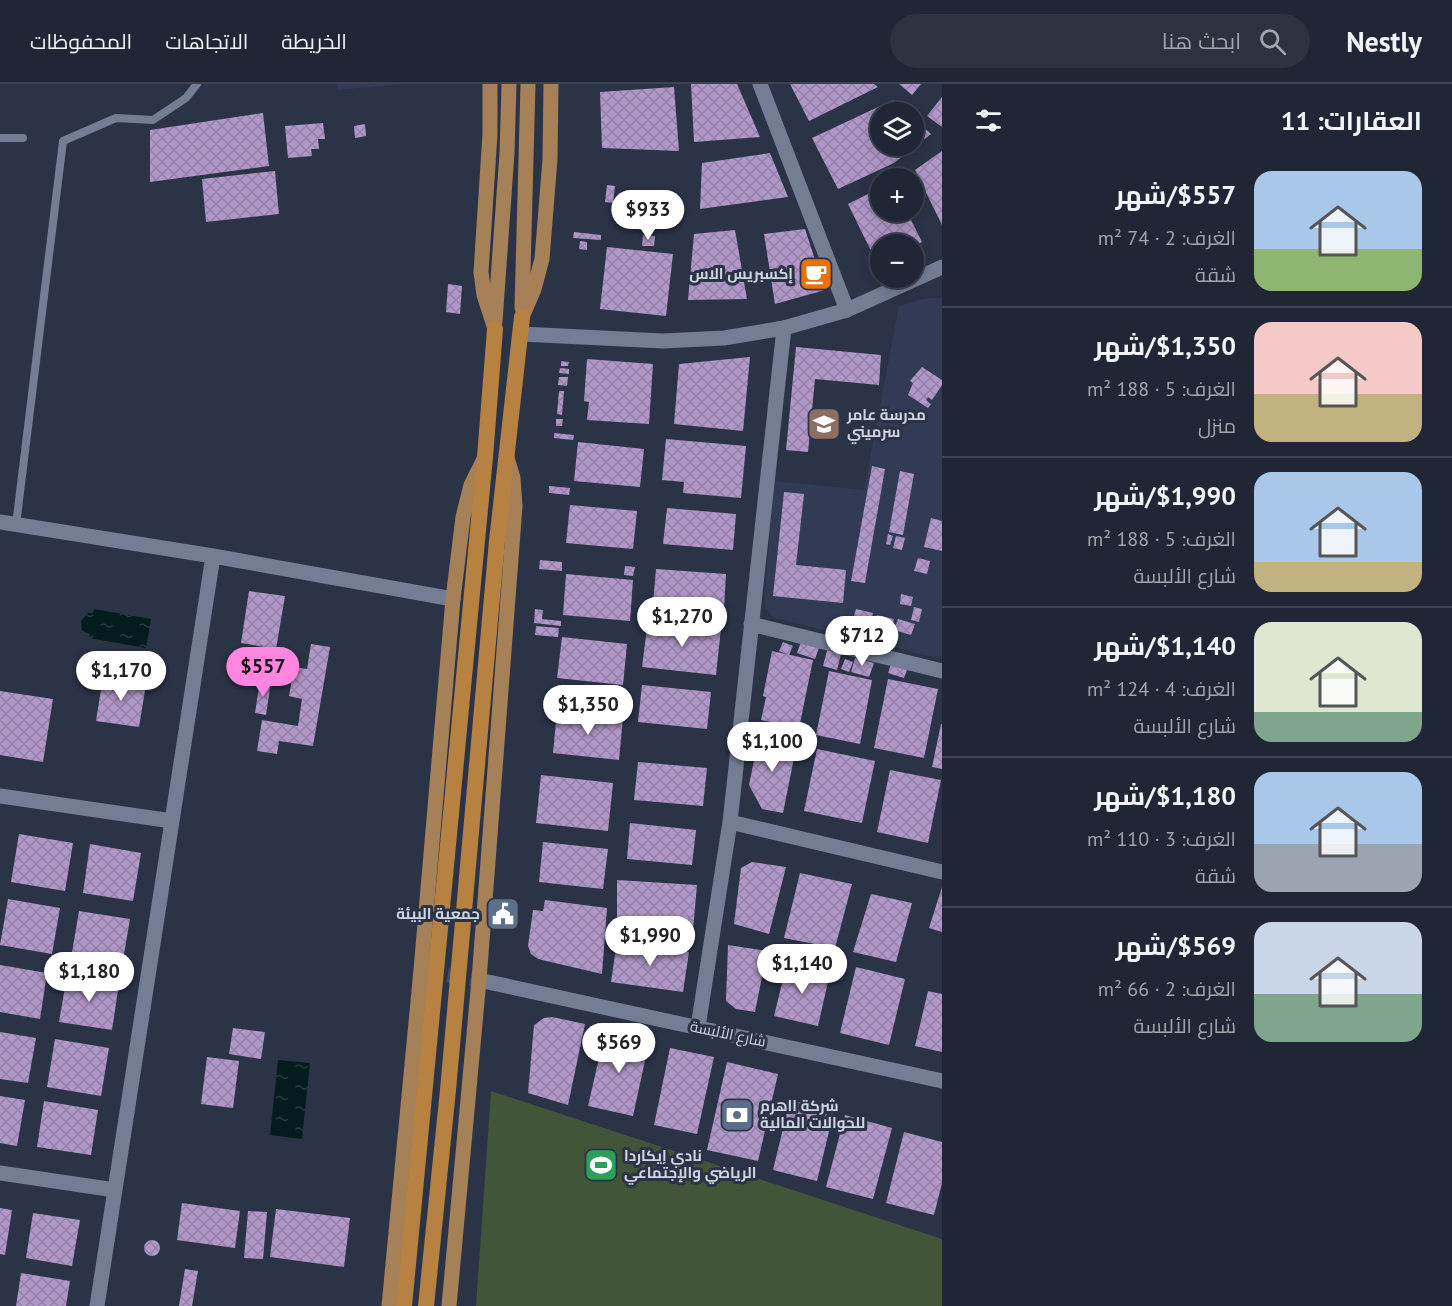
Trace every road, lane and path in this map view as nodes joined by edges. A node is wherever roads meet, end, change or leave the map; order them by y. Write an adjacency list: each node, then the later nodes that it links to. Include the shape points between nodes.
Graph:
1 (197, 84): 18 (lane, via 186,98 153,120 116,118 63,141)
2 (490, 84): 13 (main road, via 481,272)
3 (509, 84): 13 (main road)
4 (528, 84): 11 (main road)
5 (551, 84): 11 (main road, via 542,259)
6 (760, 84): 10 (street)
7 (0, 138): 8 (lane)
8 (23, 138)
9 (941, 270): 10 (street)
10 (847, 310): 12 (street)
11 (522, 317): 14 (highway)
12 (784, 328): 14 (street, via 724,338 663,341); 21 (street)
13 (495, 329): 15 (highway)
14 (521, 334): 16 (highway)
15 (485, 457): 20 (main road, via 471,485 463,517); 34 (highway)
16 (507, 458): 27 (main road, via 513,478 514,506); 35 (highway)
17 (0, 522): 18 (street)
18 (16, 525): 19 (street)
19 (213, 556): 20 (street); 24 (street)
20 (453, 599): 33 (main road)
21 (751, 624): 22 (street); 25 (street)
22 (942, 671)
23 (0, 796): 24 (street)
24 (172, 821): 31 (street)
25 (730, 822): 26 (street); 28 (street)
26 (942, 872)
27 (478, 980): 28 (street, شارع الألبسة); 36 (main road)
28 (698, 1027): 29 (street, شارع الألبسة)
29 (942, 1081)
30 (0, 1173): 31 (street)
31 (115, 1190): 32 (street)
32 (97, 1306)
33 (389, 1306)
34 (404, 1306)
35 (426, 1306)
36 (449, 1306)

